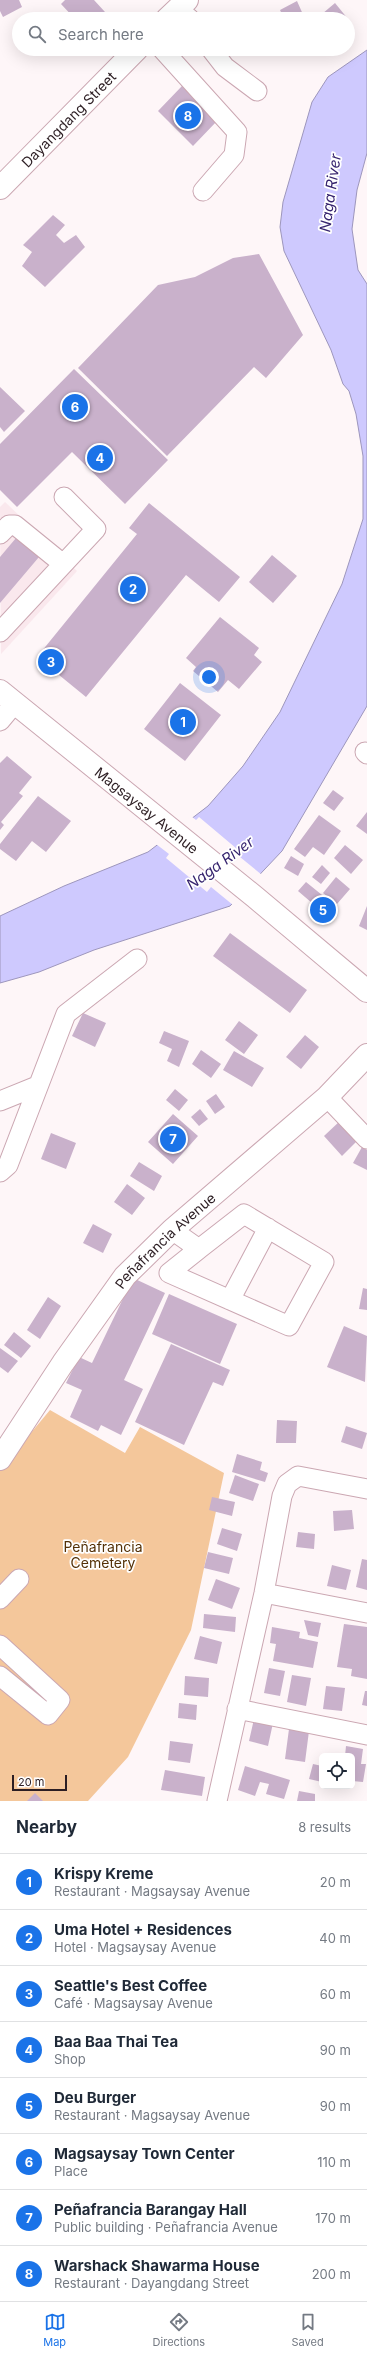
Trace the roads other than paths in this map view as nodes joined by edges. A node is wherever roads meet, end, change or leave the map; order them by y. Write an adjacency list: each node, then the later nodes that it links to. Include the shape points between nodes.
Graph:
1 (130, 56): 5 (main road, Dayangdang Street)
2 (168, 56): 6 (street, via 237,132 234,155)
3 (216, 56): 4 (street, via 225,67)
4 (257, 91)
5 (0, 188)
6 (204, 191)
7 (64, 497): 9 (street, via 96,529)
8 (0, 534): 9 (street, via 9,525 15,525)
9 (63, 564): 10 (street)
10 (0, 632)
11 (8, 697): 12 (street); 14 (main road, Magsaysay Avenue)
12 (0, 721)
13 (137, 959): 16 (street, via 66,1014)
14 (367, 991)
15 (367, 1055): 17 (main road, Peñafrancia Avenue)
16 (37, 1086): 18 (street); 20 (street, via 8,1165)
17 (327, 1097): 19 (street); 22 (main road, Peñafrancia Avenue)
18 (0, 1101)
19 (367, 1139)
20 (0, 1172)
21 (268, 1228): 23 (street, via 244,1214); 24 (street); 24 (street, via 324,1262 289,1326)
22 (172, 1230): 23 (street); 25 (main road, Peñafrancia Avenue, via 125,1276 63,1363)
23 (199, 1249): 24 (street, via 169,1273)
24 (230, 1300)
25 (0, 1459)
26 (367, 1489): 28 (street, via 298,1476 287,1484 282,1496)
27 (19, 1579): 29 (street)
28 (264, 1593): 30 (street); 33 (street)
29 (0, 1599)
30 (367, 1613)
31 (0, 1646): 32 (street, via 60,1700 48,1715)
32 (0, 1676)
33 (237, 1709): 34 (street); 35 (street)
34 (367, 1735)
35 (217, 1801)

